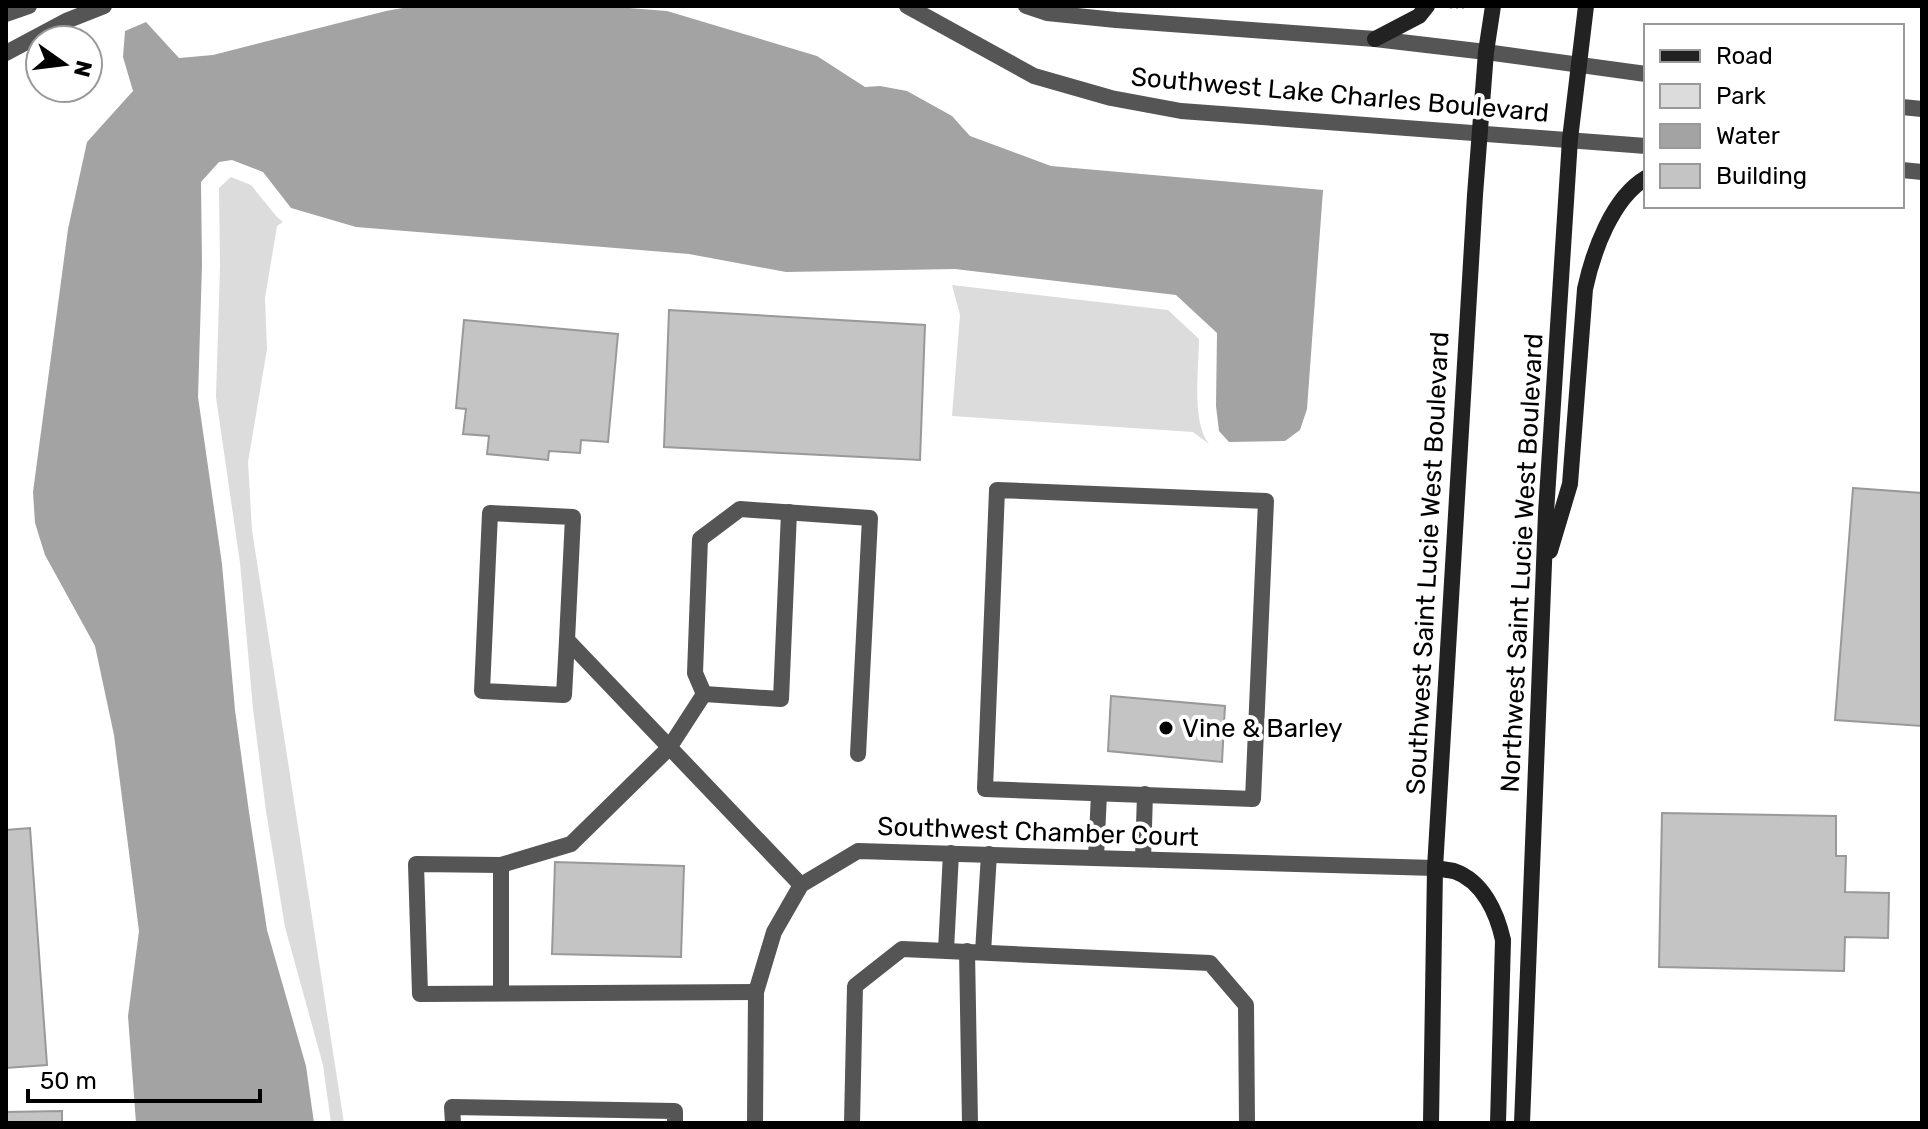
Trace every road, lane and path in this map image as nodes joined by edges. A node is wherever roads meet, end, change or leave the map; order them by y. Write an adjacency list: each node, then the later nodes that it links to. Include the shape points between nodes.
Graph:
1 (29, 6): 10 (street)
2 (104, 6): 14 (street)
3 (907, 6): 17 (street, Southwest Lake Charles Boulevard, via 1034,76 1111,98 1181,111)
4 (1026, 6): 12 (street, Southwest Lake Charles Boulevard, via 1116,20)
5 (1427, 6): 12 (main road, via 1419,16)
6 (1451, 6): 7 (path); 11 (path)
7 (1467, 6)
8 (1493, 6): 13 (main road, Southwest Saint Lucie West Boulevard)
9 (1586, 6): 15 (main road, Northwest Saint Lucie West Boulevard)
10 (6, 14)
11 (1451, 18)
12 (1375, 39): 13 (street, Southwest Lake Charles Boulevard)
13 (1486, 52): 15 (street, Southwest Lake Charles Boulevard); 17 (main road, Southwest Saint Lucie West Boulevard)
14 (6, 53)
15 (1579, 65): 16 (street, Southwest Lake Charles Boulevard); 18 (main road, Northwest Saint Lucie West Boulevard)
16 (1644, 74)
17 (1479, 134): 18 (street, Southwest Lake Charles Boulevard); 34 (main road, Southwest Saint Lucie West Boulevard)
18 (1570, 139): 19 (street, Southwest Lake Charles Boulevard); 22 (main road, Northwest Saint Lucie West Boulevard)
19 (1644, 146)
20 (1644, 179): 22 (main road, via 1612,216 1585,289 1570,484)
21 (789, 512): 24 (street, via 740,509 700,539 695,673); 24 (street, via 781,699); 26 (street, via 870,518)
22 (1544, 572): 48 (main road, Northwest Saint Lucie West Boulevard)
23 (567, 640): 23 (street, via 573,517 490,513 482,691 564,695); 25 (street)
24 (704, 694): 25 (street)
25 (669, 748): 33 (street, via 571,844); 35 (street)
26 (858, 754)
27 (1099, 794): 28 (street); 28 (street, via 985,789 997,490 1266,501 1253,799); 31 (street)
28 (1145, 794): 32 (street)
29 (951, 853): 30 (street, Southwest Chamber Court); 35 (street, Southwest Chamber Court, via 858,851); 36 (street)
30 (989, 854): 31 (street, Southwest Chamber Court); 37 (street)
31 (1096, 857): 32 (street, Southwest Chamber Court)
32 (1143, 859): 34 (street, Southwest Chamber Court)
33 (501, 865): 39 (street); 39 (street, via 416,864 420,994)
34 (1435, 868): 46 (main road, Southwest Saint Lucie West Boulevard); 47 (main road, via 1456,872 1476,886 1500,925)
35 (801, 885): 38 (street, Southwest Chamber Court, via 774,932)
36 (946, 950): 37 (street); 43 (street, via 902,949 855,986)
37 (975, 952): 44 (street); 45 (street, via 1210,963 1246,1005)
38 (756, 992): 39 (street); 42 (street, Southwest Chamber Court)
39 (501, 993)
40 (453, 1123): 41 (street, via 452,1107 675,1111)
41 (675, 1123)
42 (755, 1123)
43 (852, 1123)
44 (970, 1123)
45 (1247, 1123)
46 (1431, 1123)
47 (1498, 1123)
48 (1522, 1123)

